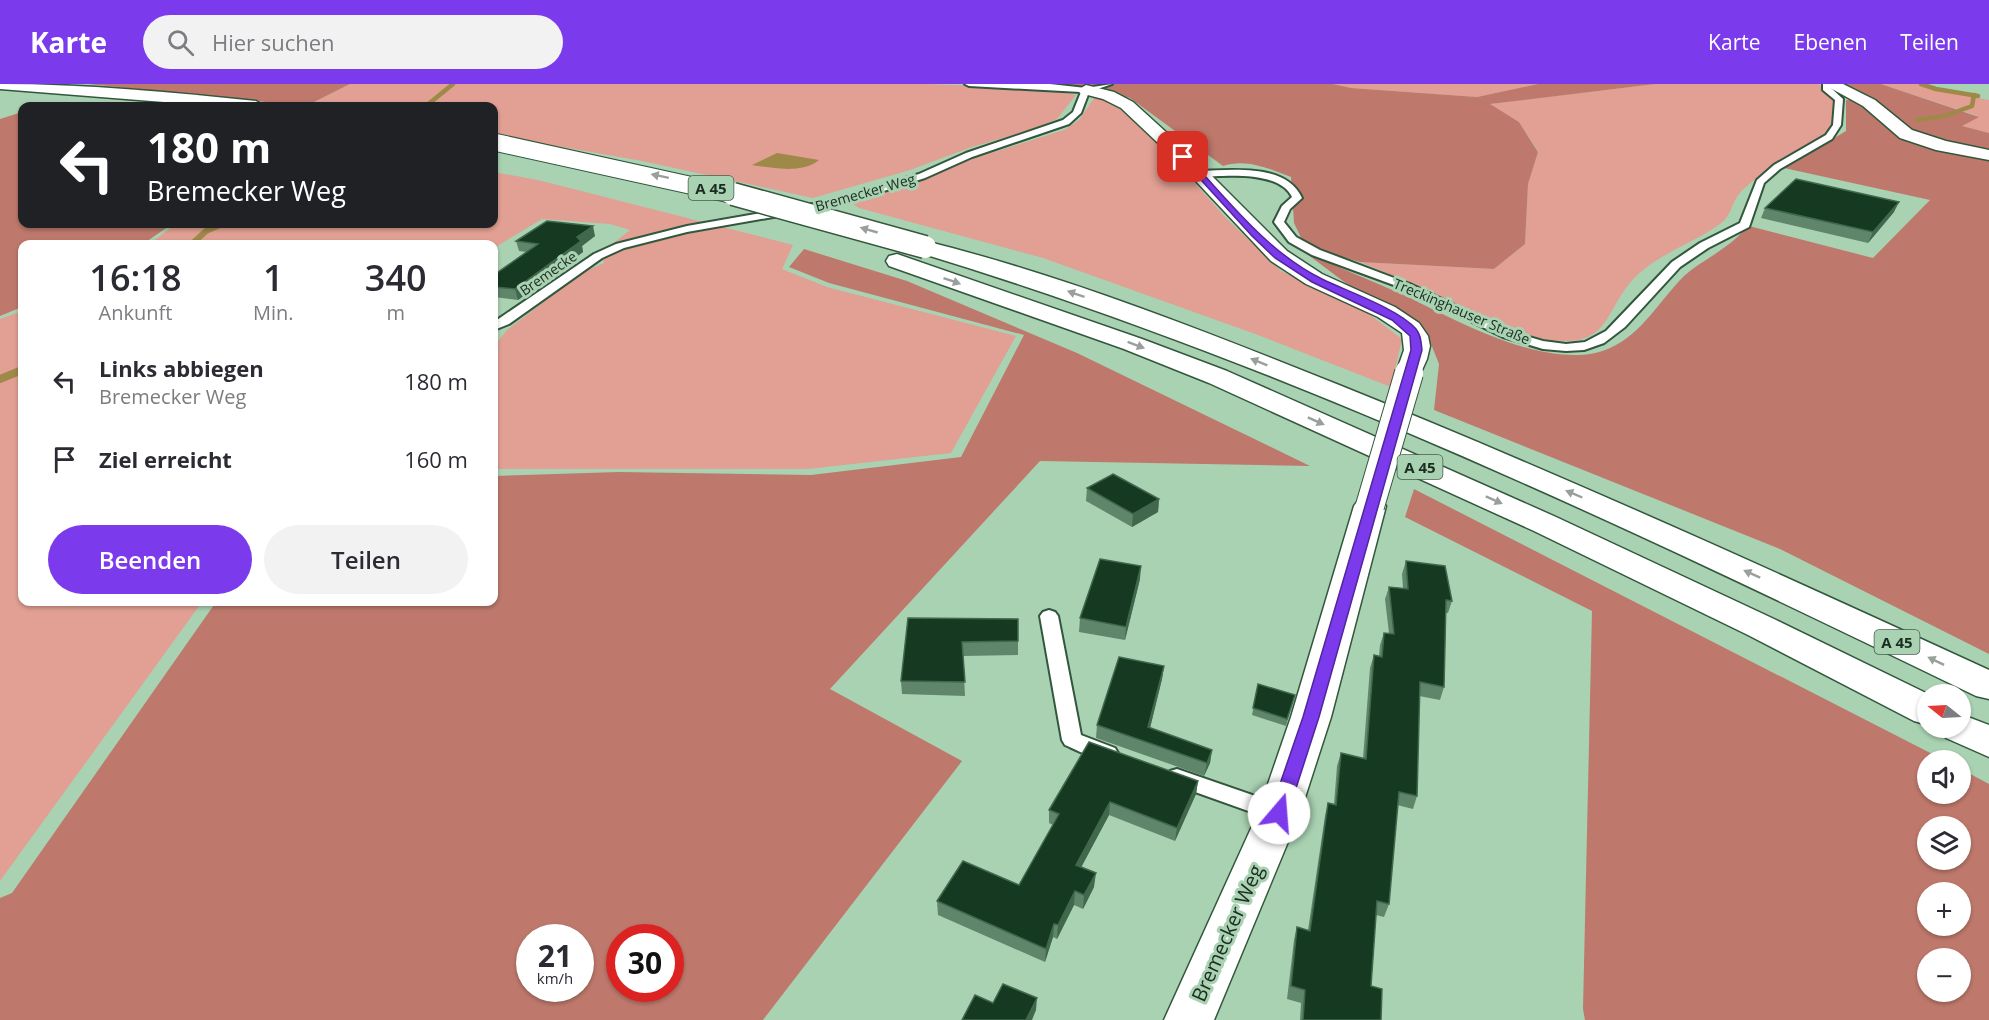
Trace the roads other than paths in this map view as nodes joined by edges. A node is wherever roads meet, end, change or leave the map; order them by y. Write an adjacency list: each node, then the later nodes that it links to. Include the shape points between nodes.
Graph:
1 (0, 84): 8 (main road)
2 (969, 84): 5 (lane)
3 (1108, 84): 5 (lane)
4 (1829, 84): 10 (main road, Treckinghauser Straße, via 1869,103 1906,134); 12 (lane, Treckinghauser Straße, via 1826,88 1839,99 1835,131 1777,166 1760,182 1745,225 1713,240 1670,269 1617,327 1588,346 1544,345 1514,336 1404,285 1304,247 1279,222 1297,198 1293,187 1282,181 1246,174)
5 (1086, 90): 12 (main road, Bremecker Weg, via 1127,105); 14 (lane, Bremecker Weg, via 1077,113 1066,122 969,155 922,176 832,204 687,229)
6 (0, 96): 7 (main road)
7 (79, 102)
8 (218, 102)
9 (498, 143): 18 (main road, A 45, one-way to 9, bridge, via 1590,501 1236,353 1074,294 808,212 692,183)
10 (1989, 155)
11 (498, 160): 13 (main road, A 45)
12 (1199, 174): 24 (main road, Bremecker Weg, bridge, via 1279,256 1316,280 1372,305 1416,336 1417,350 1311,717)
13 (818, 237)
14 (620, 246): 16 (lane, Bremecke, via 598,256)
15 (888, 258): 19 (main road, A 45, one-way to 19, via 1218,377 1545,524)
16 (498, 324)
17 (1049, 616): 22 (lane, via 1072,740)
18 (1989, 686)
19 (1917, 705)
20 (1971, 733): 21 (main road)
21 (1989, 742)
22 (1126, 759)
23 (1159, 771): 24 (lane)
24 (1279, 813): 25 (main road, Bremecker Weg)
25 (1189, 1020)

